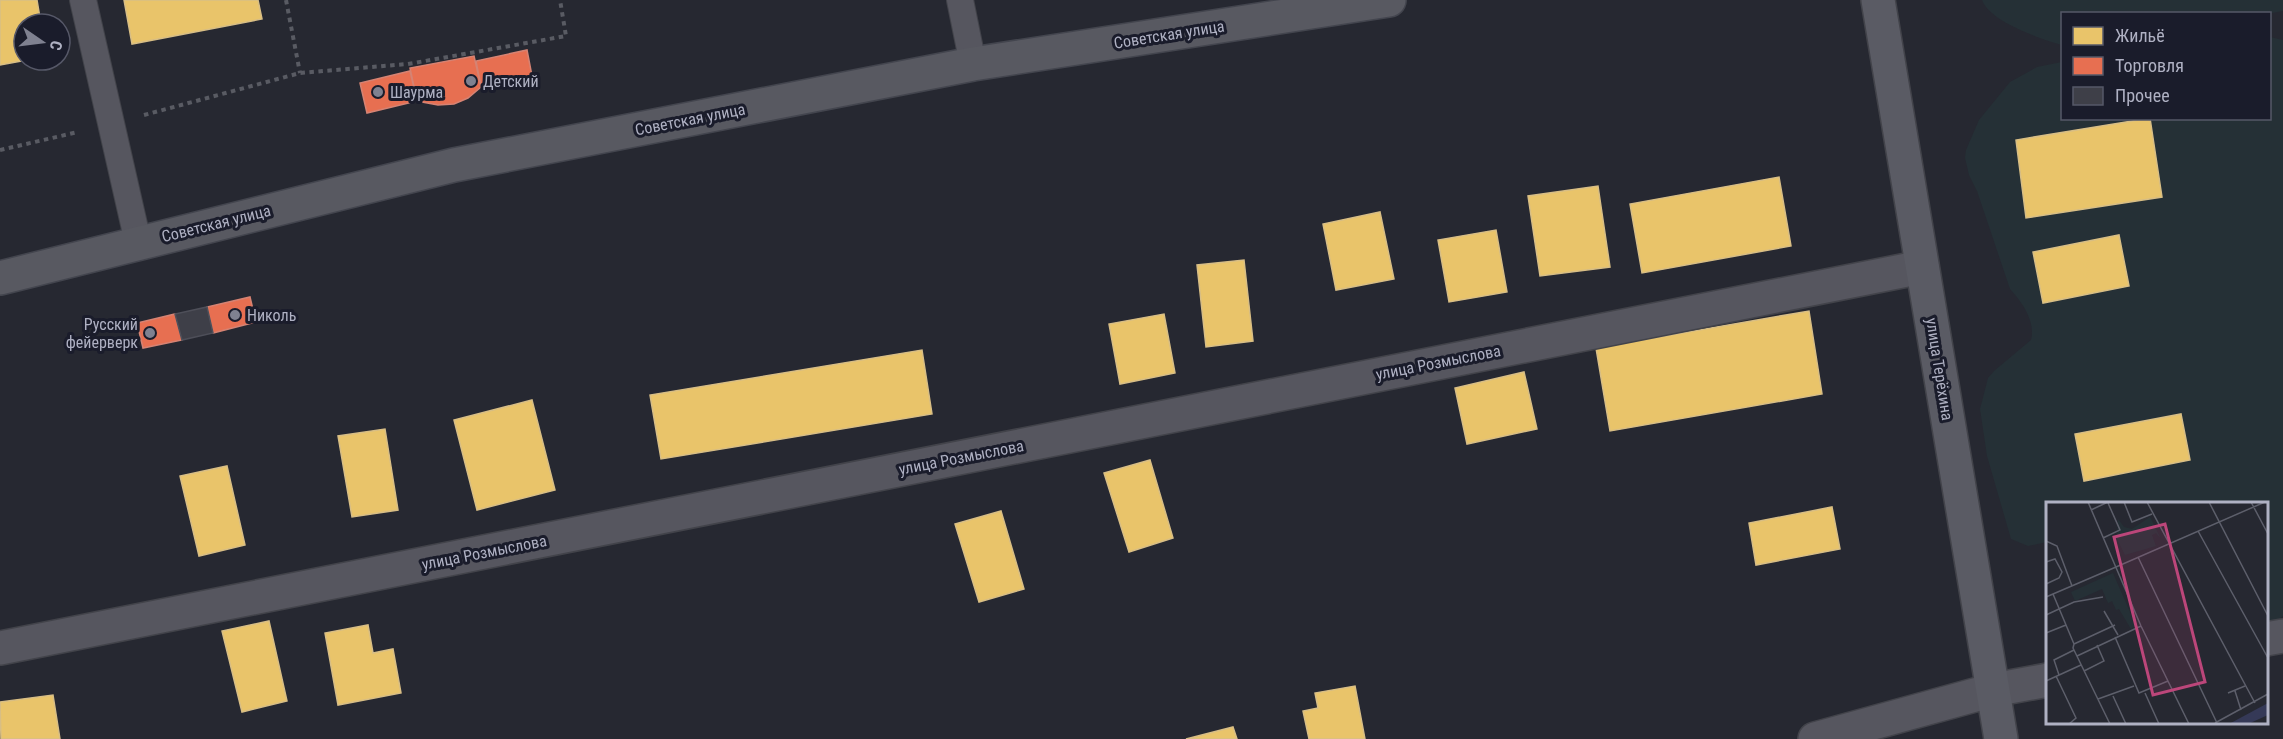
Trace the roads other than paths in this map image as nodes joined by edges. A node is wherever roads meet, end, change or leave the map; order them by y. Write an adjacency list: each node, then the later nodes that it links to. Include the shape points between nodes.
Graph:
1 (83, 0): 6 (lane)
2 (960, 0): 5 (lane)
3 (1389, 0): 5 (main road, Советская улица)
4 (1878, 0): 7 (main road, улица Терёхина)
5 (973, 64): 6 (main road, Советская улица, via 454,165)
6 (138, 242): 8 (main road, Советская улица)
7 (1923, 267): 11 (street, улица Розмыслова); 13 (main road, улица Терёхина)
8 (0, 278)
9 (2283, 636): 10 (street)
10 (2268, 639)
11 (0, 648)
12 (2046, 680): 13 (street)
13 (1993, 690): 14 (street); 15 (main road, улица Терёхина)
14 (1815, 739)
15 (2001, 739)

